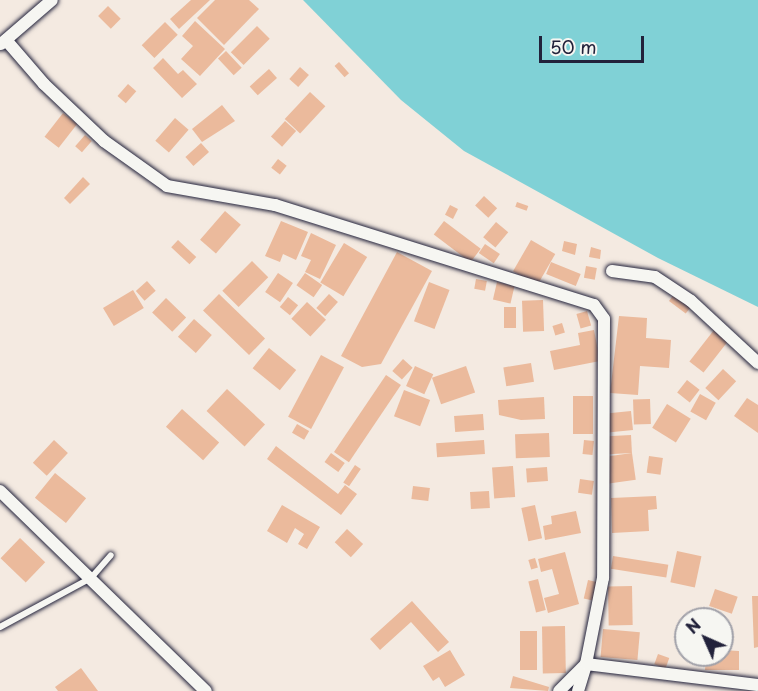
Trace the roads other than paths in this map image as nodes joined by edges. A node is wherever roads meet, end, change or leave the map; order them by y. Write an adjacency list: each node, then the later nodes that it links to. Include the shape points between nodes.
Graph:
1 (52, 0): 2 (street)
2 (3, 42): 9 (street, via 104,141 167,186 275,205 594,305 604,319 603,578)
3 (612, 271): 4 (street, via 655,277 691,301)
4 (758, 363)
5 (0, 491): 7 (street)
6 (111, 555): 7 (lane)
7 (91, 578): 8 (lane); 11 (street)
8 (0, 627)
9 (586, 664): 10 (street); 12 (street); 13 (street)
10 (758, 685)
11 (206, 691)
12 (559, 691)
13 (578, 691)

